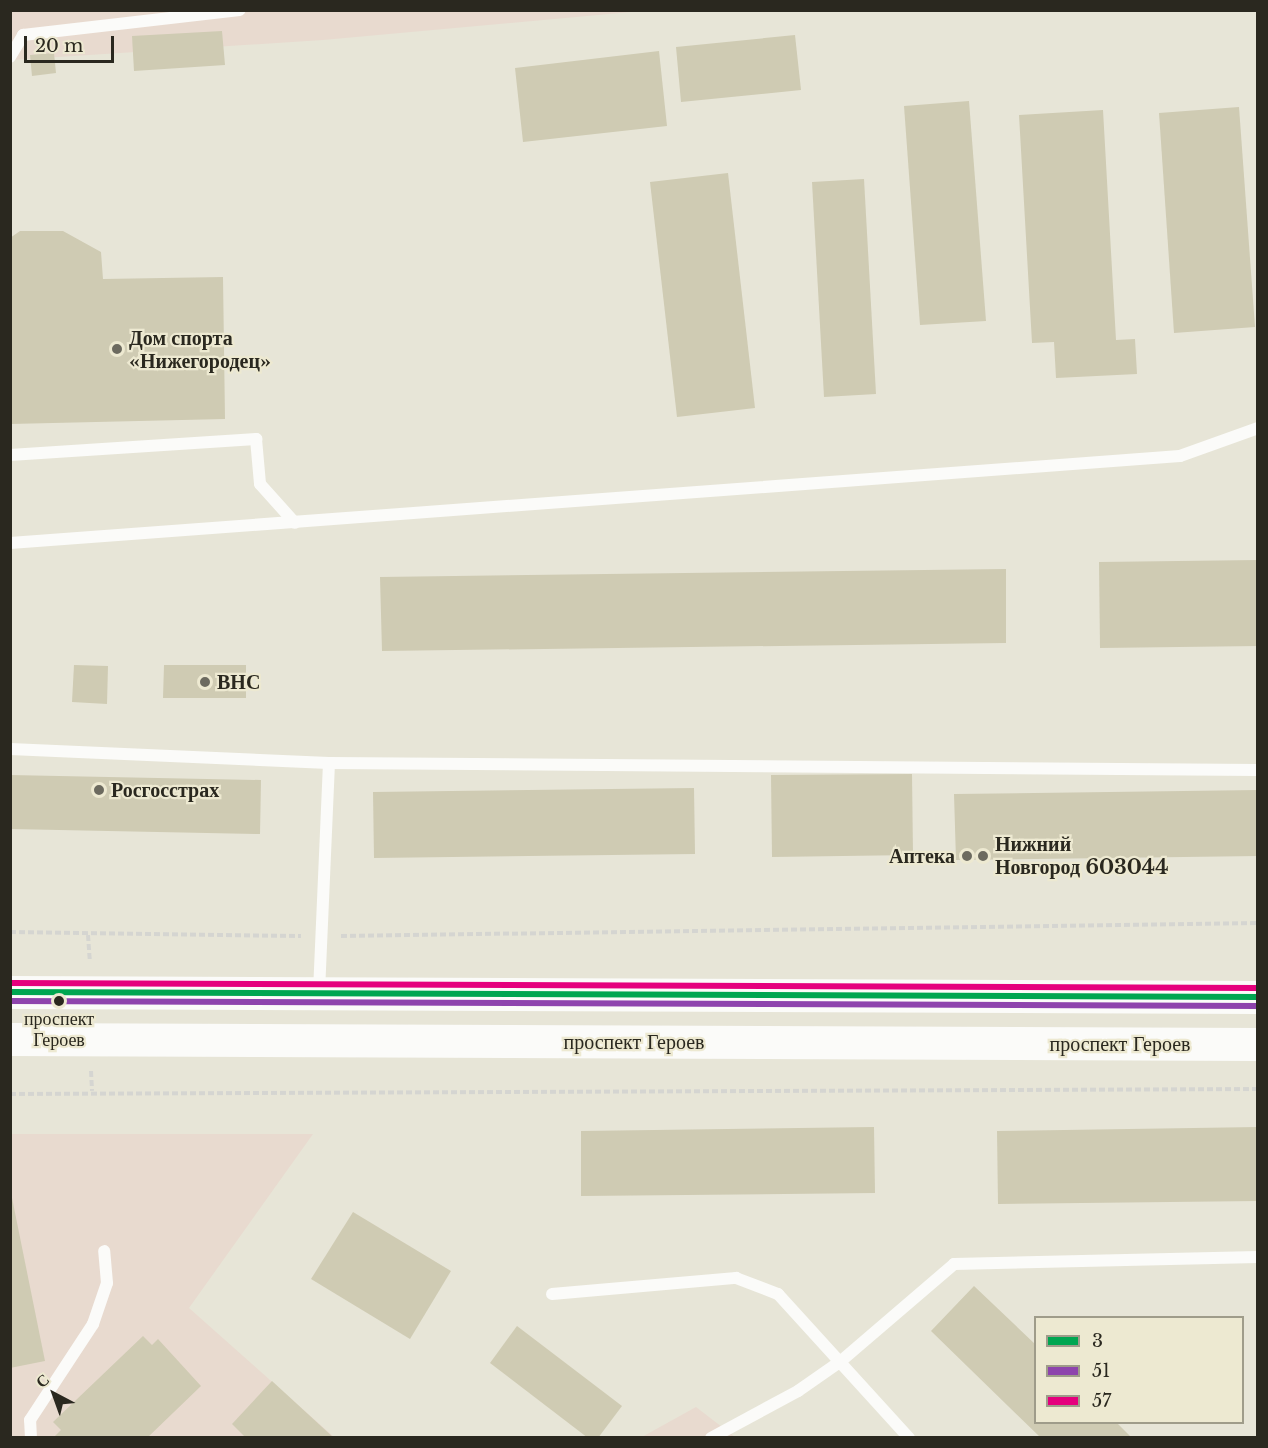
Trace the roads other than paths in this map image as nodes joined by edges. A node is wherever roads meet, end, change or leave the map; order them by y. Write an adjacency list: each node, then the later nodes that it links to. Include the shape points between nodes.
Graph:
1 (240, 10): 2 (lane, via 23,35)
2 (10, 57)
3 (1257, 428): 5 (lane, via 1180,456)
4 (10, 455): 5 (lane, via 256,439 260,484)
5 (295, 523): 6 (lane)
6 (11, 546)
7 (10, 749): 8 (lane)
8 (329, 763): 9 (lane); 11 (lane, via 318,936)
9 (1257, 770)
10 (10, 992): 11 (main road)
11 (319, 992): 12 (main road)
12 (1257, 997)
13 (10, 1039): 14 (main road, проспект Героев)
14 (1257, 1044)
15 (104, 1251): 19 (lane, via 107,1283 93,1324 30,1420)
16 (1257, 1257): 18 (lane, via 954,1264)
17 (552, 1294): 18 (lane, via 736,1278 778,1293)
18 (841, 1361): 20 (lane, via 798,1391); 21 (lane)
19 (31, 1437)
20 (712, 1437)
21 (909, 1437)

